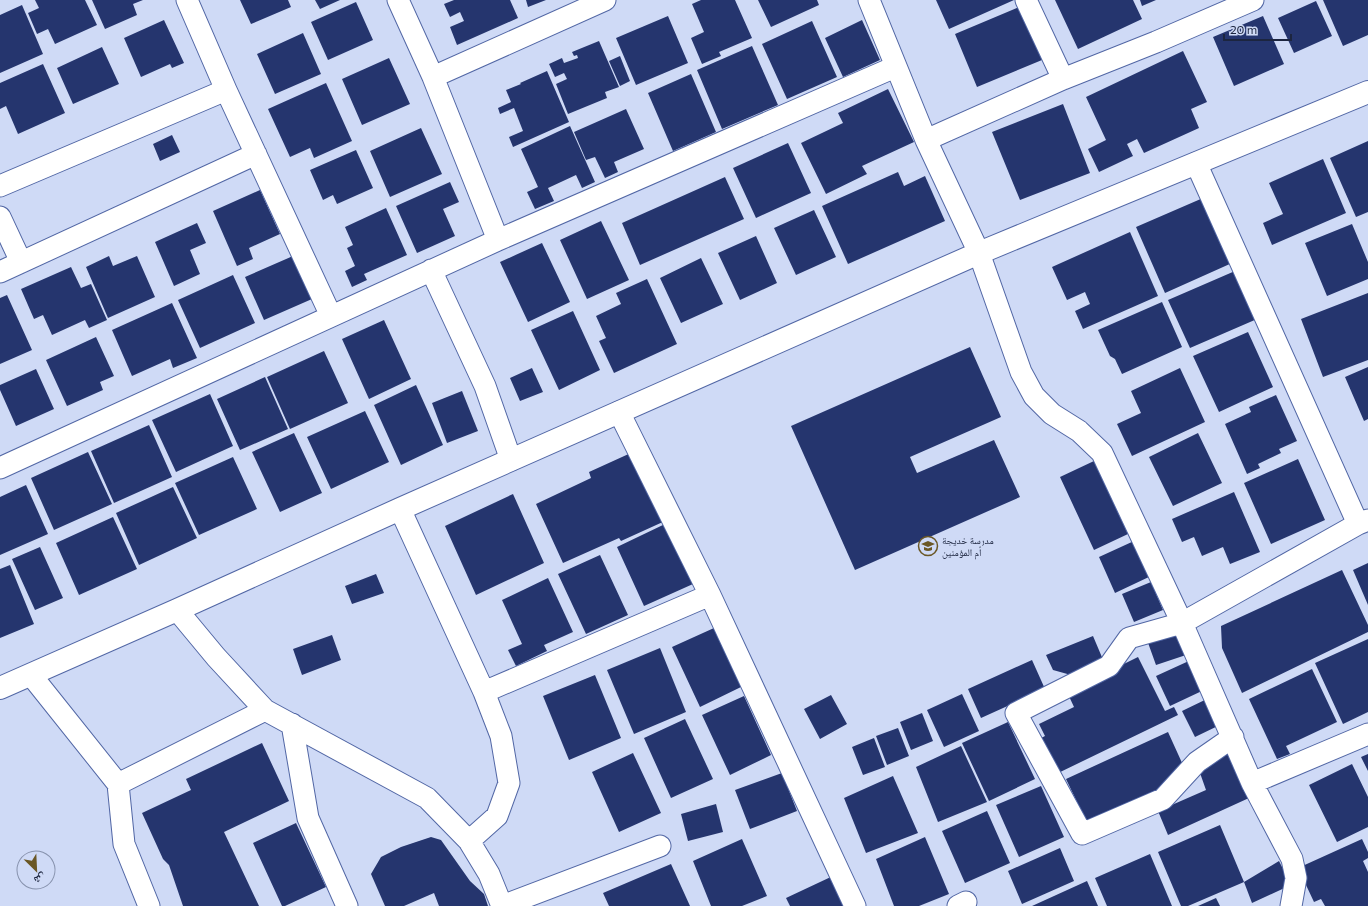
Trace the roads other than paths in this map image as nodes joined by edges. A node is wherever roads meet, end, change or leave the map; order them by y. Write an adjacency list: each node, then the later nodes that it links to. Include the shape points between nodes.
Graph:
1 (187, 0): 10 (street)
2 (398, 0): 8 (street)
3 (605, 0): 8 (street)
4 (869, 0): 7 (street)
5 (1026, 0): 9 (street)
6 (1242, 2): 9 (street, via 1156,42)
7 (895, 66): 12 (street); 17 (street)
8 (433, 77): 17 (street)
9 (1063, 79): 12 (street)
10 (226, 90): 13 (street); 15 (street)
11 (1368, 92): 14 (main road)
12 (926, 140): 18 (street)
13 (256, 154): 19 (street); 22 (street)
14 (1196, 163): 18 (main road); 27 (street)
15 (0, 186)
16 (0, 217): 19 (street)
17 (498, 240): 20 (street)
18 (979, 253): 23 (main road); 30 (street, via 1021,372 1034,396 1052,414 1079,431 1102,453)
19 (21, 262): 21 (street)
20 (431, 270): 22 (street); 24 (street, via 485,386)
21 (0, 272)
22 (331, 316): 25 (street)
23 (619, 412): 24 (main road); 28 (street)
24 (511, 460): 26 (main road)
25 (0, 468)
26 (400, 509): 29 (main road); 33 (street)
27 (1363, 522): 30 (street)
28 (710, 595): 33 (street); 45 (street)
29 (177, 610): 31 (main road); 34 (street)
30 (1182, 623): 37 (street); 37 (street, via 1129,638 1109,666 1016,713 1082,834 1163,799 1197,762)
31 (31, 675): 32 (main road); 39 (street)
32 (0, 688)
33 (484, 692): 40 (street, via 501,736 509,783 497,816)
34 (265, 710): 35 (street); 39 (street)
35 (292, 724): 40 (street, via 427,798); 43 (street, via 308,818)
36 (1368, 734): 38 (street)
37 (1233, 738): 38 (street)
38 (1252, 783): 46 (street, via 1292,859 1296,878)
39 (118, 784): 42 (street, via 124,844)
40 (469, 841): 44 (street, via 489,874)
41 (660, 846): 44 (street)
42 (149, 906)
43 (347, 906)
44 (502, 906)
45 (855, 906)
46 (1291, 906)

